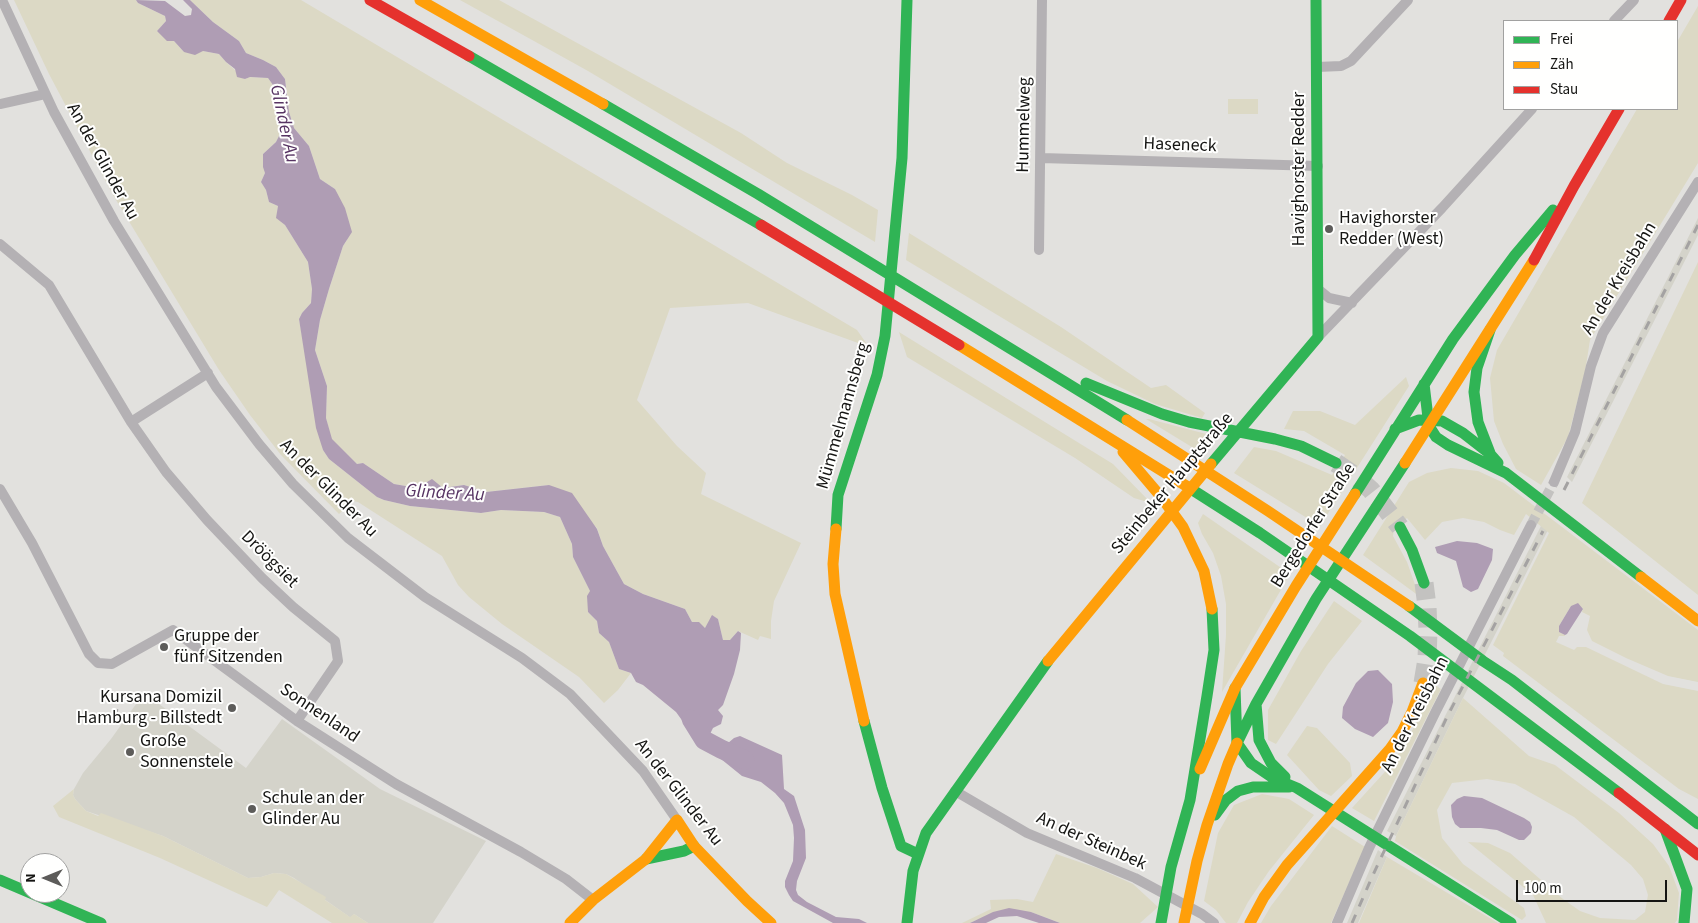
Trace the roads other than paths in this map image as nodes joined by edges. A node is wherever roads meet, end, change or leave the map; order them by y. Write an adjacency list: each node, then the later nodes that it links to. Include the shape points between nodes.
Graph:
1 (2, 0): 13 (street, An der Glinder Au)
2 (370, 0): 33 (main road, via 825,263)
3 (420, 0): 27 (main road, via 758,194)
4 (907, 0): 58 (main road, Mümmelmannsberg, via 902,158 885,336 877,375 838,495 833,564 842,628 882,788 901,846)
5 (1042, 0): 17 (street, Hummelweg)
6 (1316, 0): 12 (main road, Havighorster Redder)
7 (1408, 0): 12 (street, via 1351,61 1341,66)
8 (1634, 0): 10 (street)
9 (1681, 0): 11 (main road)
10 (1615, 20)
11 (1670, 20)
12 (1317, 67): 18 (main road, Havighorster Redder)
13 (45, 94): 14 (street); 28 (street, An der Glinder Au, via 114,221)
14 (0, 104)
15 (1531, 110): 24 (street, Steinbeker Hauptstraße)
16 (1618, 110): 20 (main road, Bergedorfer Straße)
17 (1041, 158): 18 (street, Haseneck); 22 (street, Hummelweg)
18 (1318, 166): 23 (main road, Havighorster Redder)
19 (1698, 182): 37 (street, An der Kreisbahn, via 1603,333 1591,366 1575,432)
20 (1574, 186): 25 (main road, Bergedorfer Straße, via 1531,265); 29 (main road, Bergedorfer Straße, via 1490,287)
21 (3, 246): 30 (street, Dröögsiet, via 49,285)
22 (1039, 250)
23 (1318, 288): 24 (street, via 1329,298); 26 (main road, Havighorster Redder)
24 (1352, 303): 26 (street, Steinbeker Hauptstraße)
25 (1490, 330): 31 (main road, Bergedorfer Straße); 34 (main road, via 1478,362 1474,392 1478,422)
26 (1318, 337): 50 (main road, Steinbeker Hauptstraße, via 1047,663)
27 (1036, 363): 35 (main road, via 1162,414 1301,446); 49 (main road, via 1268,510 1512,680)
28 (208, 373): 30 (street); 53 (street, An der Glinder Au, via 287,477 348,538 425,597 522,658 570,694 643,771)
29 (1424, 384): 31 (main road); 32 (main road, Bergedorfer Straße)
30 (130, 422): 46 (street, Dröögsiet, via 166,472 214,527 262,578 335,641 338,661)
31 (1430, 422): 32 (main road, via 1410,422); 34 (main road, via 1442,421 1456,427); 36 (main road, via 1441,441); 45 (main road, Bergedorfer Straße, via 1316,599)
32 (1395, 429): 44 (main road, Bergedorfer Straße)
33 (1111, 438): 51 (main road, via 1183,527 1204,571 1209,593 1214,650); 56 (main road, via 1260,533 1410,636)
34 (1490, 454): 36 (main road)
35 (1336, 464)
36 (1506, 473): 42 (main road)
37 (1554, 482)
38 (0, 488): 46 (street, Sonnenland, via 32,543 88,654 98,663 112,664 173,630)
39 (1531, 525): 71 (street, An der Kreisbahn, via 1372,841)
40 (1400, 527): 41 (main road)
41 (1424, 583)
42 (1698, 621)
43 (1423, 683): 70 (main road, via 1402,732 1390,749 1287,865)
44 (1236, 688): 47 (main road); 51 (main road, Bergedorfer Straße, via 1206,754)
45 (1256, 704): 47 (main road, Bergedorfer Straße); 48 (main road, via 1257,731 1264,752 1278,771)
46 (297, 721): 62 (street, Sonnenland, via 394,783 521,852)
47 (1237, 743): 48 (main road, via 1257,768); 54 (main road, Bergedorfer Straße)
48 (1297, 788): 54 (main road, via 1261,787 1238,791 1226,800); 72 (main road)
49 (1656, 790): 52 (main road); 55 (main road)
50 (955, 791): 58 (main road, Steinbeker Hauptstraße, via 926,833); 69 (street, An der Steinbek, via 1027,833 1135,878)
51 (1190, 800): 67 (main road, Bergedorfer Straße, via 1168,881)
52 (1690, 802)
53 (677, 820): 57 (main road, An der Glinder Au); 60 (main road)
54 (1208, 824): 68 (main road, Bergedorfer Straße)
55 (1698, 824)
56 (1664, 827): 59 (main road); 73 (main road, via 1687,889)
57 (694, 846): 60 (main road); 65 (main road, An der Glinder Au)
58 (918, 854): 66 (main road, Steinbeker Hauptstraße, via 910,890)
59 (1698, 855)
60 (646, 859): 62 (main road)
61 (0, 880): 63 (main road)
62 (593, 900): 64 (main road)
63 (101, 923)
64 (570, 923)
65 (771, 923)
66 (908, 923)
67 (1161, 923)
68 (1184, 923)
69 (1214, 923)
70 (1250, 923)
71 (1337, 923)
72 (1511, 923)
73 (1684, 923)

